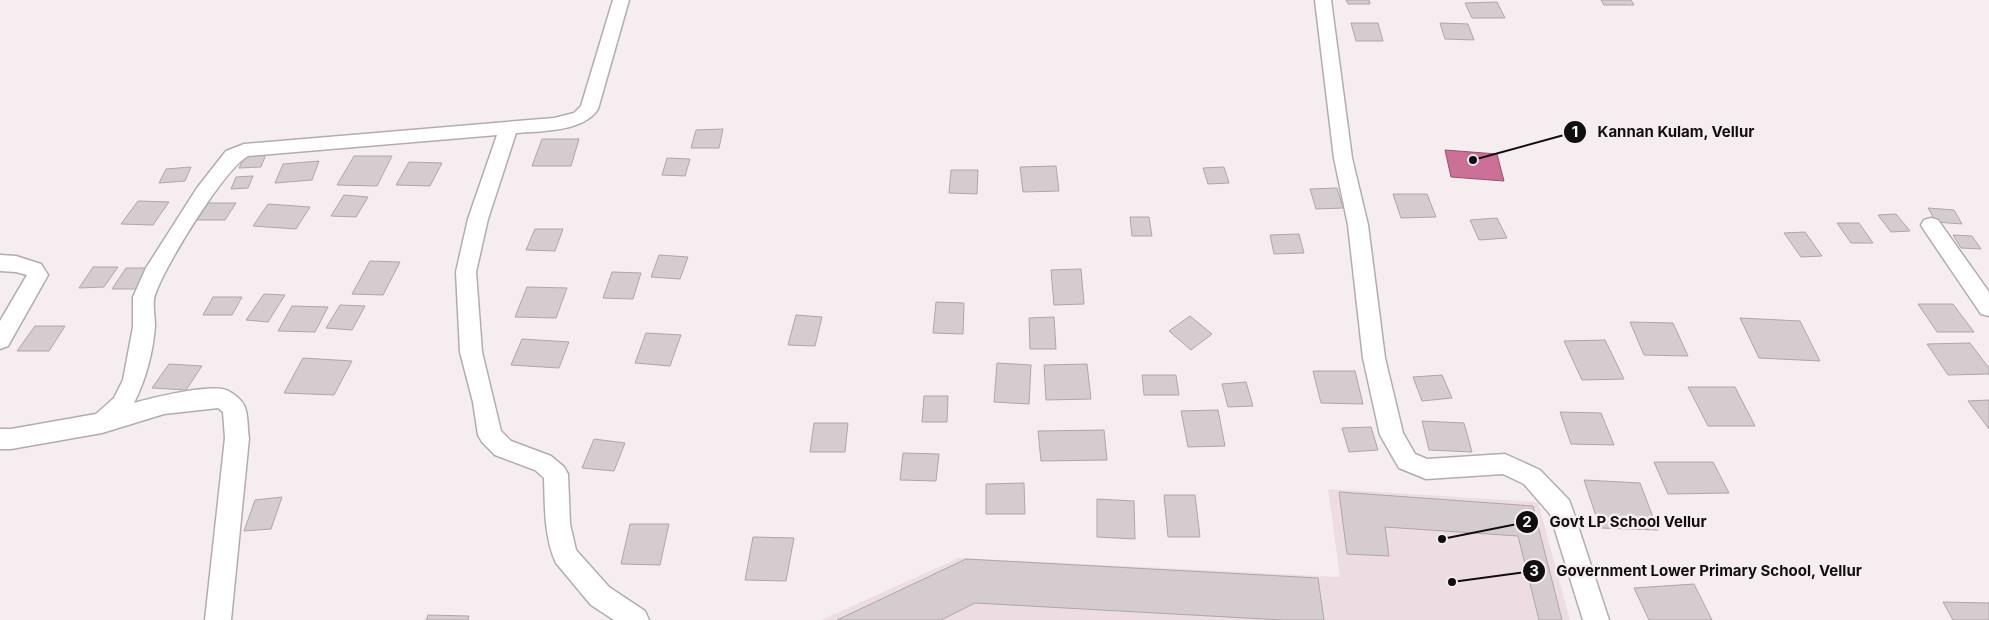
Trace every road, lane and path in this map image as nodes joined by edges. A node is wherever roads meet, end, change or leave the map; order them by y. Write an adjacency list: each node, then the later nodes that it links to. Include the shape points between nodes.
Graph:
1 (621, 0): 3 (street, via 589,109 580,118)
2 (1323, 0): 12 (street, via 1374,358 1392,435 1407,461 1426,469 1504,464 1532,477 1560,508)
3 (508, 129): 8 (street, via 244,150 233,156 156,268 144,297 144,327 134,380 122,405); 11 (street, via 478,219 466,272 471,352 490,435 503,448 543,463 556,474 558,524 565,555 600,596)
4 (1931, 225): 6 (street)
5 (0, 263): 7 (street, via 34,269 38,275)
6 (1989, 308)
7 (0, 340)
8 (102, 423): 9 (street); 10 (street, via 125,414 206,399 222,398 234,408 237,438)
9 (0, 439)
10 (218, 620)
11 (636, 620)
12 (1596, 620)

